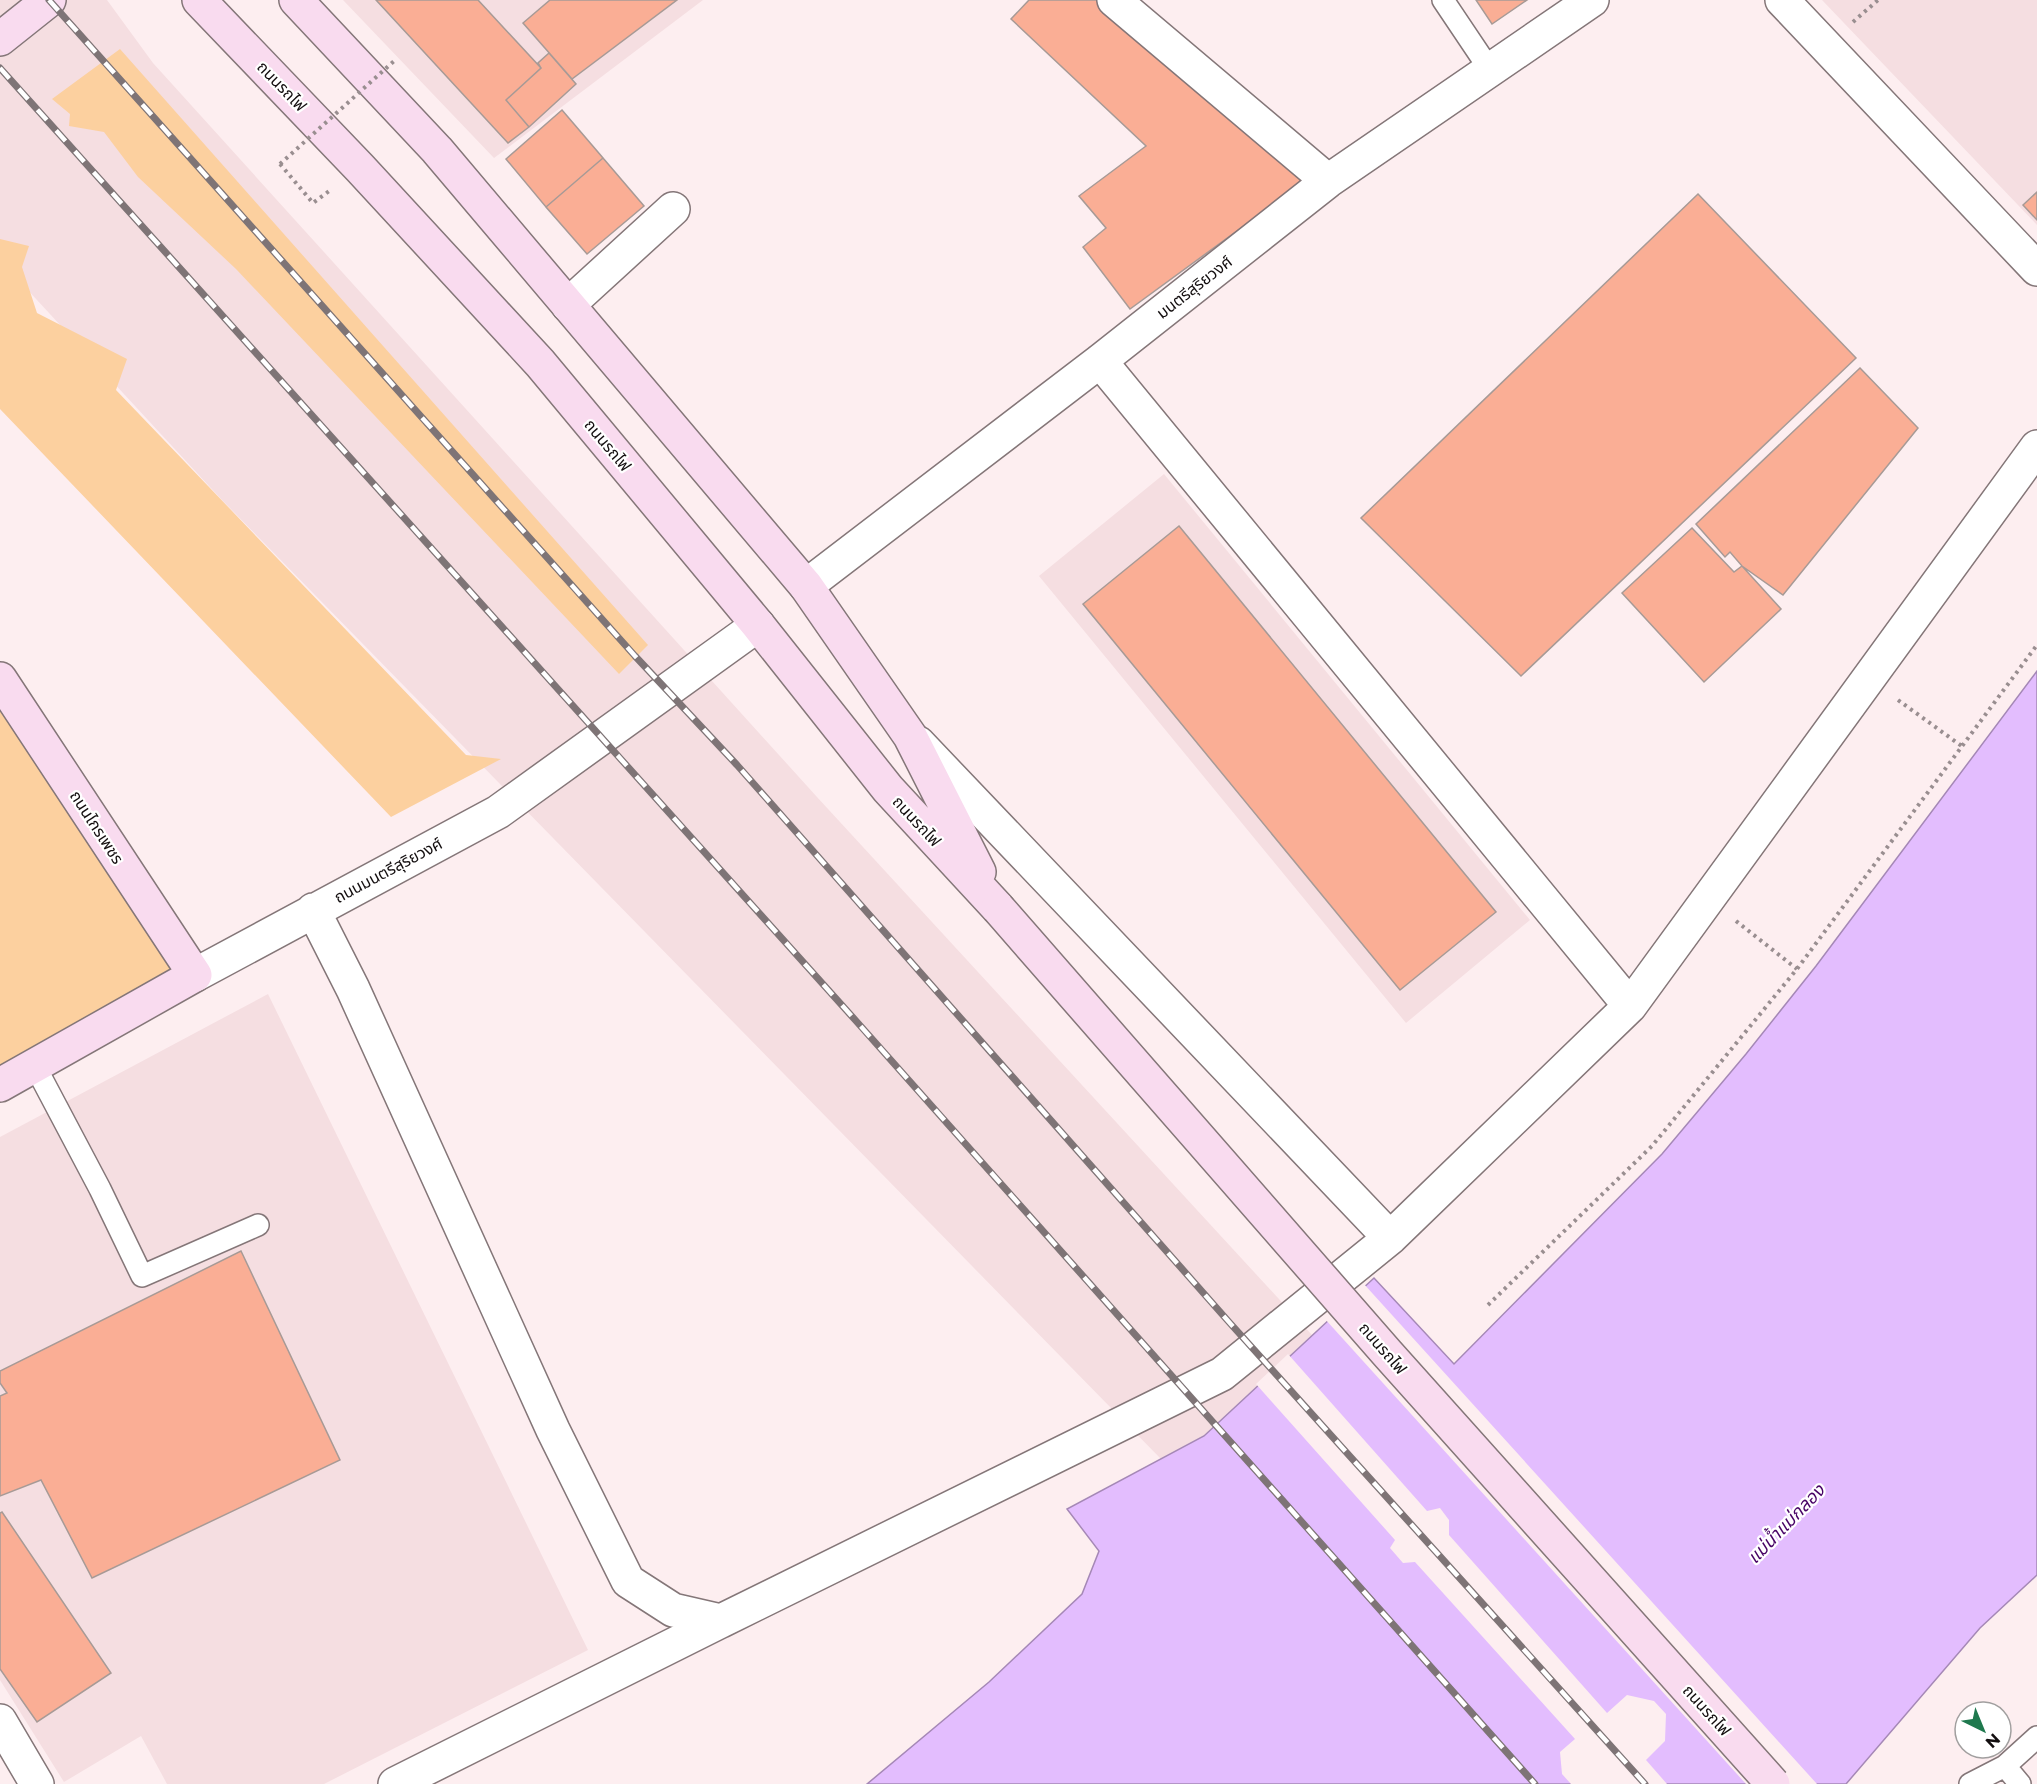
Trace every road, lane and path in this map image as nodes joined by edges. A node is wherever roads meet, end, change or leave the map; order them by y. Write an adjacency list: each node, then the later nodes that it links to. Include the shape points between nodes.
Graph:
1 (49, 0): 8 (main road)
2 (199, 0): 19 (main road, ถนนรถไฟ, via 540,363)
3 (296, 0): 15 (main road, ถนนรถไฟ, via 437,150)
4 (1114, 0): 11 (street)
5 (1443, 0): 10 (lane)
6 (1592, 0): 10 (street, มนตรีสุริยวงศ์)
7 (1782, 0): 14 (street)
8 (0, 39)
9 (394, 61): 12 (path, bridge, via 280,164)
10 (1490, 70): 11 (street, มนตรีสุริยวงศ์)
11 (1328, 181): 16 (street, มนตรีสุริยวงศ์)
12 (313, 203)
13 (673, 209): 15 (street)
14 (2037, 270)
15 (568, 305): 18 (main road, ถนนรถไฟ)
16 (1100, 361): 18 (street, มนตรีสุริยวงศ์); 30 (street)
17 (2037, 447): 30 (street)
18 (806, 586): 23 (main road, ถนนรถไฟ)
19 (758, 625): 25 (main road, ถนนรถไฟ, via 888,789); 26 (street, ถนนมนตรีสุริยวงศ์, via 498,812)
20 (2037, 645): 24 (path)
21 (0, 680): 29 (main road, ถนนไกรเพชร)
22 (1896, 699): 24 (path)
23 (910, 736): 25 (main road, ถนนรถไฟ); 34 (street)
24 (1963, 747): 28 (path)
25 (998, 908): 42 (main road, ถนนรถไฟ, bridge, via 1387,1353)
26 (313, 910): 29 (street, ถนนมนตรีสุริยวงศ์); 36 (street, via 353,989 553,1430 628,1581 673,1610)
27 (1733, 919): 28 (path)
28 (1797, 969): 35 (path, via 1652,1146)
29 (195, 975): 31 (main road, ถนนมนตรีสุริยวงศ์)
30 (1630, 1006): 34 (street)
31 (35, 1066): 32 (main road, ถนนมนตรีสุริยวงศ์); 33 (lane, via 142,1276)
32 (0, 1085)
33 (258, 1225)
34 (1390, 1238): 36 (street, via 1222,1374)
35 (1488, 1305)
36 (721, 1621): 41 (street)
37 (0, 1721): 40 (street)
38 (2037, 1737): 39 (lane)
39 (2005, 1766): 43 (lane); 44 (lane)
40 (37, 1784)
41 (395, 1784)
42 (1773, 1784)
43 (1970, 1784)
44 (2020, 1784)

